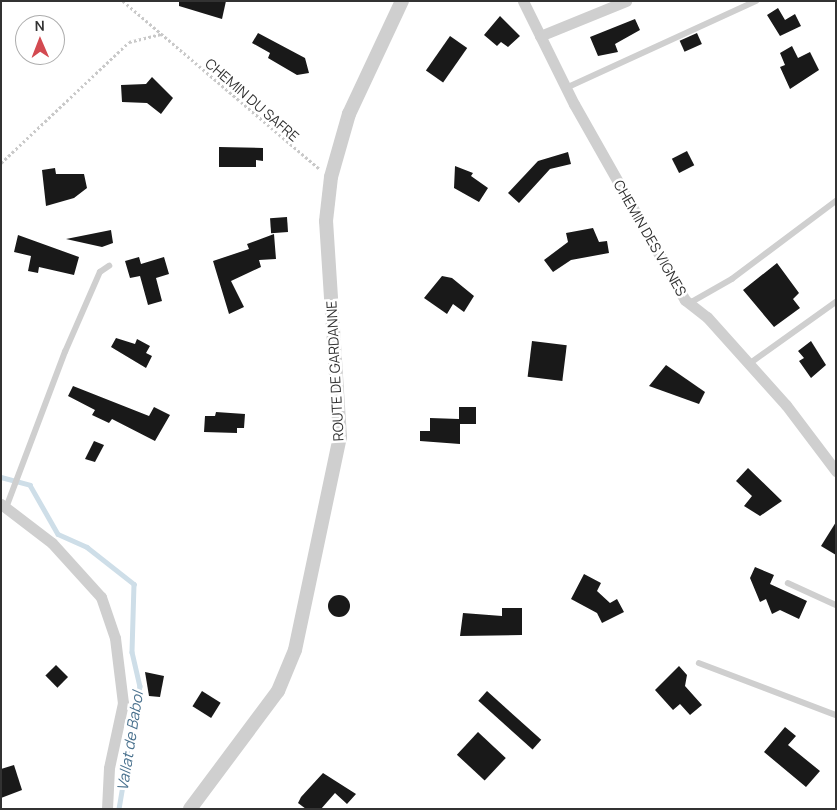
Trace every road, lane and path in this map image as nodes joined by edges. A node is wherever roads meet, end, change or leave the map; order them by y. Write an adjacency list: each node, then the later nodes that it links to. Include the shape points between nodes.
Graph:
1 (123, 1): 6 (path, CHEMIN DU SAFRE)
2 (402, 1): 10 (street, ROUTE DE GARDANNE, via 349,114)
3 (523, 1): 7 (street, CHEMIN DES VIGNES)
4 (626, 1): 7 (street)
5 (756, 1): 8 (lane)
6 (162, 34): 9 (path, via 129,42); 10 (path, CHEMIN DU SAFRE, via 266,128)
7 (540, 36): 8 (street, CHEMIN DES VIGNES)
8 (566, 88): 14 (street, CHEMIN DES VIGNES)
9 (1, 163)
10 (331, 177): 23 (street, ROUTE DE GARDANNE, via 326,220 340,438 295,650 278,691)
11 (836, 201): 14 (lane, via 732,279)
12 (109, 266): 17 (lane, via 100,272 26,448 23,472)
13 (836, 302): 15 (lane)
14 (690, 304): 15 (street, CHEMIN DES VIGNES)
15 (749, 364): 16 (street, CHEMIN DES VIGNES)
16 (836, 471)
17 (4, 506): 22 (street, via 52,543 101,597 115,638 123,703 109,768)
18 (788, 583): 19 (lane)
19 (836, 606)
20 (700, 663): 21 (lane)
21 (836, 715)
22 (107, 809)
23 (190, 809)

